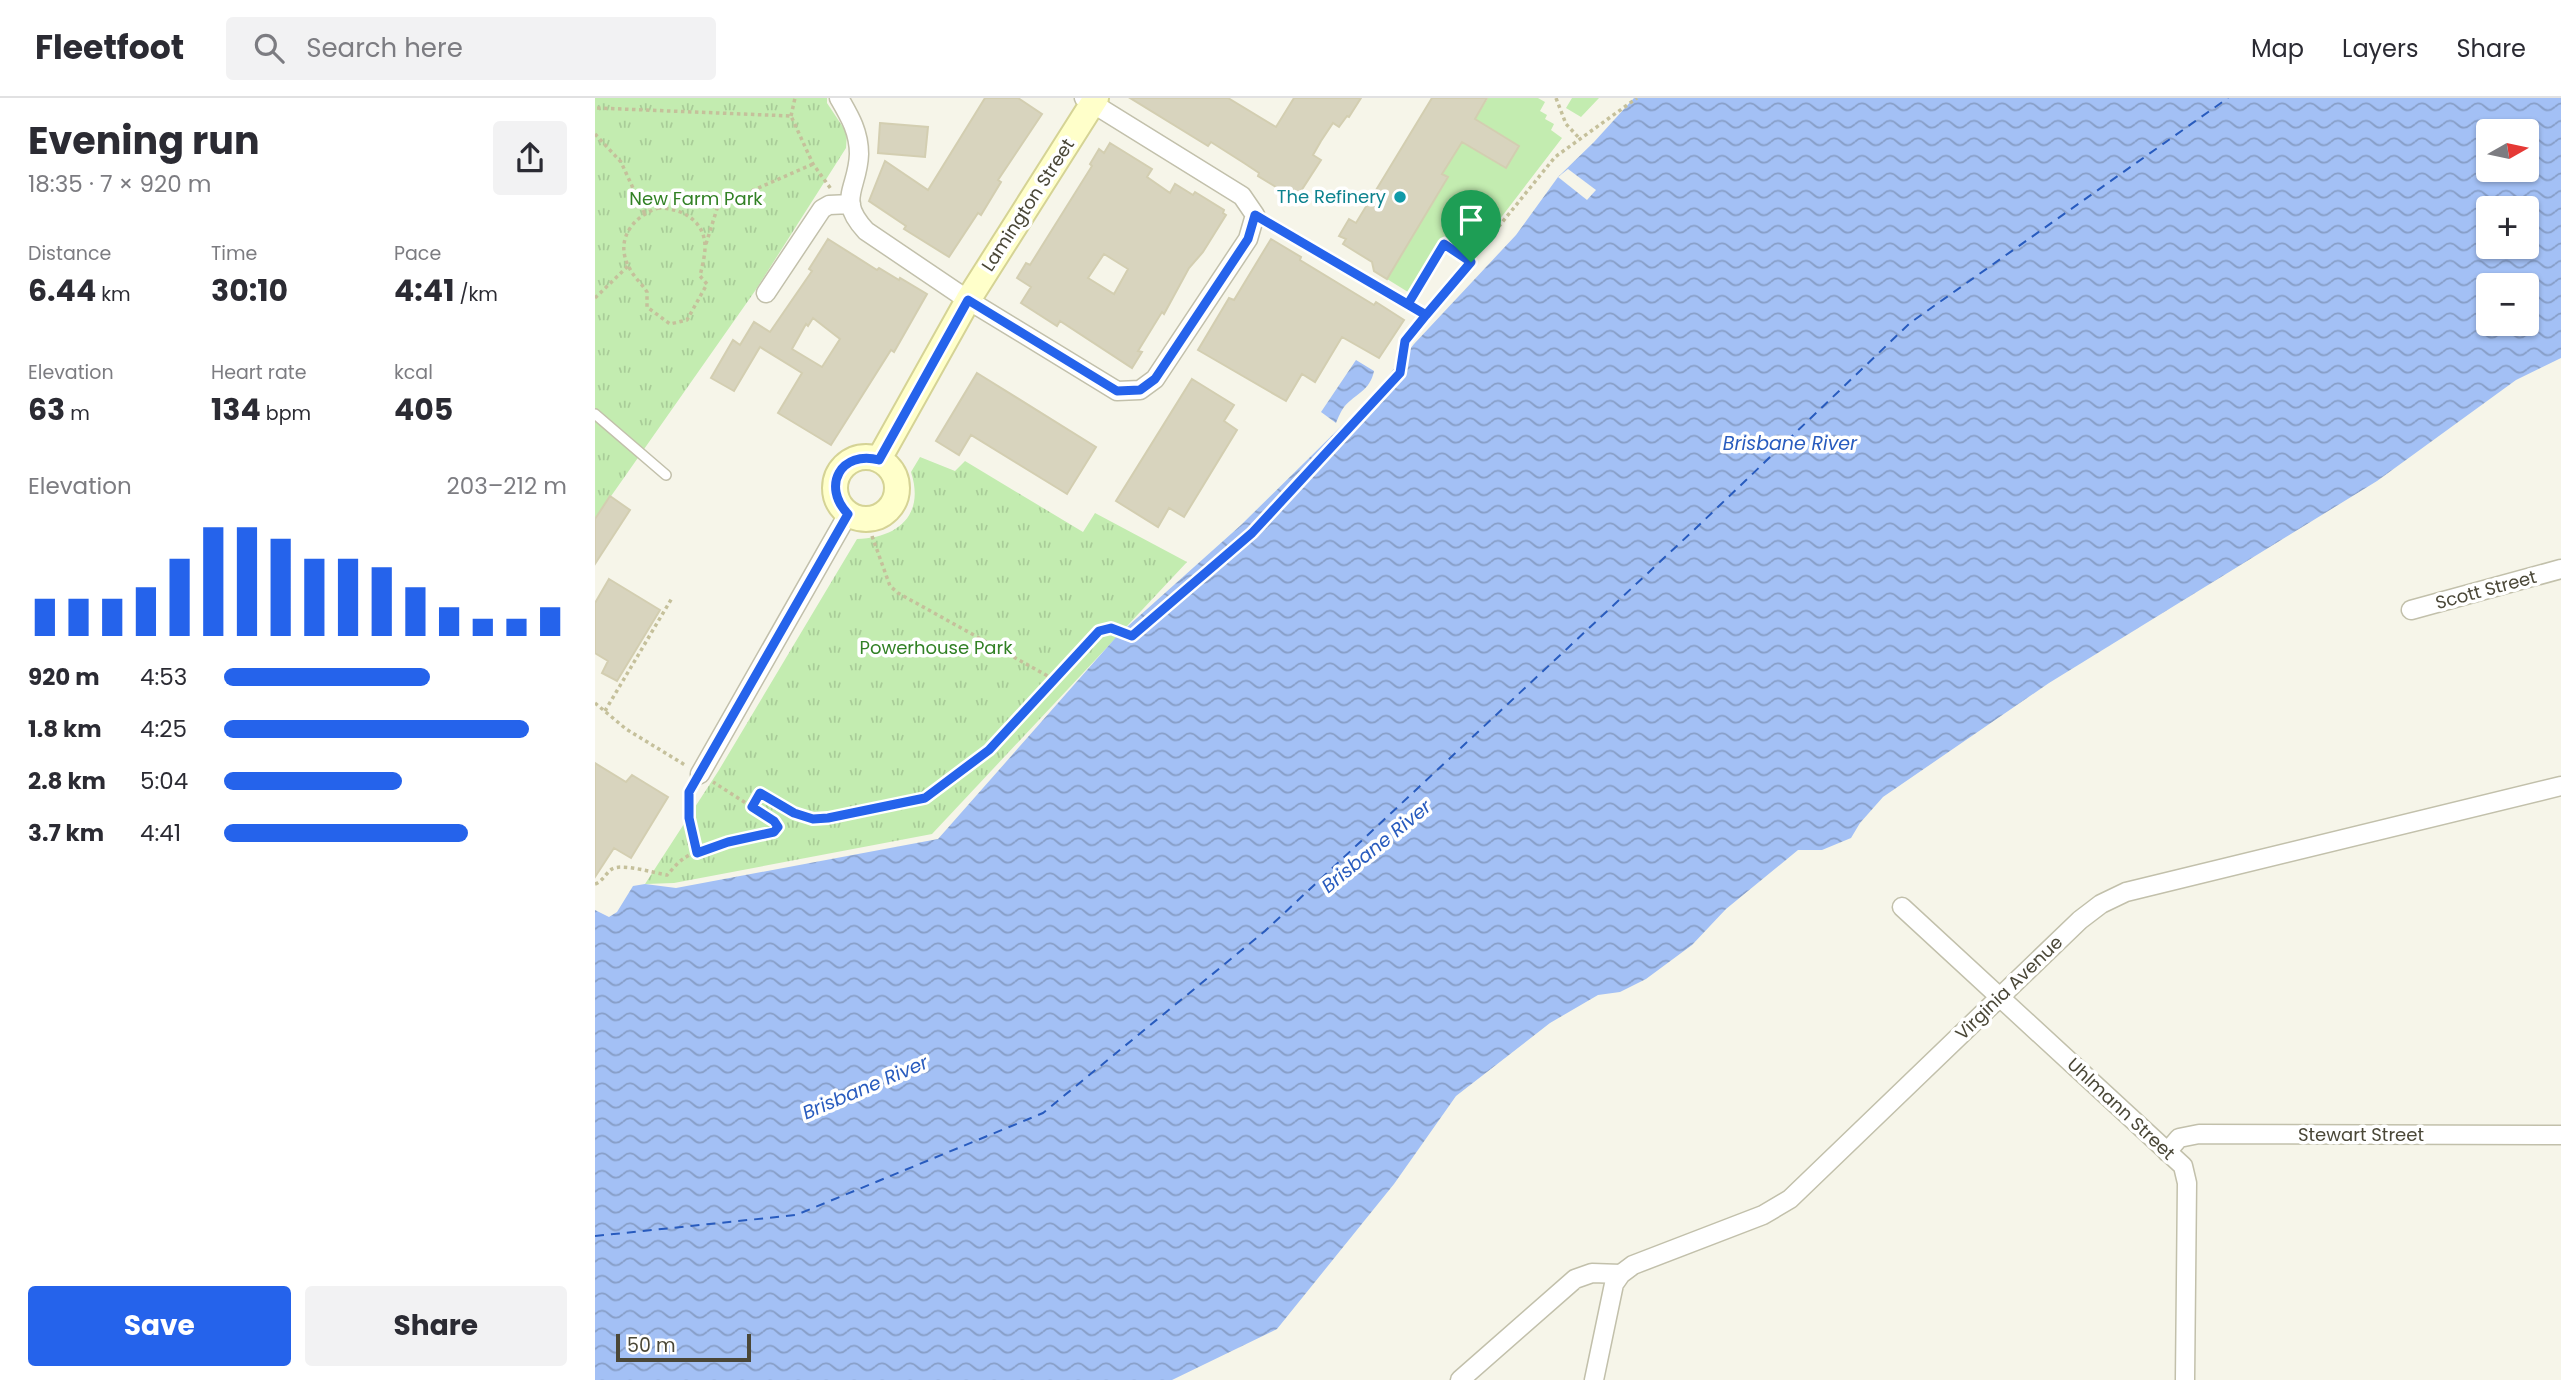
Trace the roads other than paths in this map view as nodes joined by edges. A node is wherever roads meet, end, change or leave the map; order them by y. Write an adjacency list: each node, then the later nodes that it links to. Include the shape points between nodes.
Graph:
1 (839, 98): 3 (street, via 856,126 859,156)
2 (1091, 100): 5 (street, Lamington Street); 5 (street, via 1241,196 1255,215 1248,239 1155,379 1140,390 1117,391)
3 (847, 204): 4 (street, via 822,209); 5 (street, via 866,232)
4 (766, 293)
5 (968, 300): 7 (street, Lamington Street)
6 (595, 414): 8 (lane)
7 (879, 460): 9 (street, via 869,457 849,462 837,477 836,496); 9 (street, via 897,483 893,504 868,520)
8 (666, 475)
9 (848, 514): 12 (street)
10 (2561, 569): 11 (street, Scott Street)
11 (2411, 610)
12 (700, 774)
13 (2561, 786): 15 (street, Virginia Avenue, via 2126,892 2080,920)
14 (1902, 907): 15 (street, Uhlmann Street)
15 (2000, 996): 17 (street, Uhlmann Street); 18 (street, Virginia Avenue, via 1790,1199 1763,1215 1633,1265)
16 (2561, 1135): 17 (street, Stewart Street, via 2199,1134 2179,1138)
17 (2167, 1152): 21 (street, Uhlmann Street, via 2183,1166 2187,1182)
18 (1621, 1274): 19 (street, via 1592,1273 1574,1279); 20 (street, via 1614,1284)
19 (1460, 1380)
20 (1594, 1380)
21 (2185, 1380)

